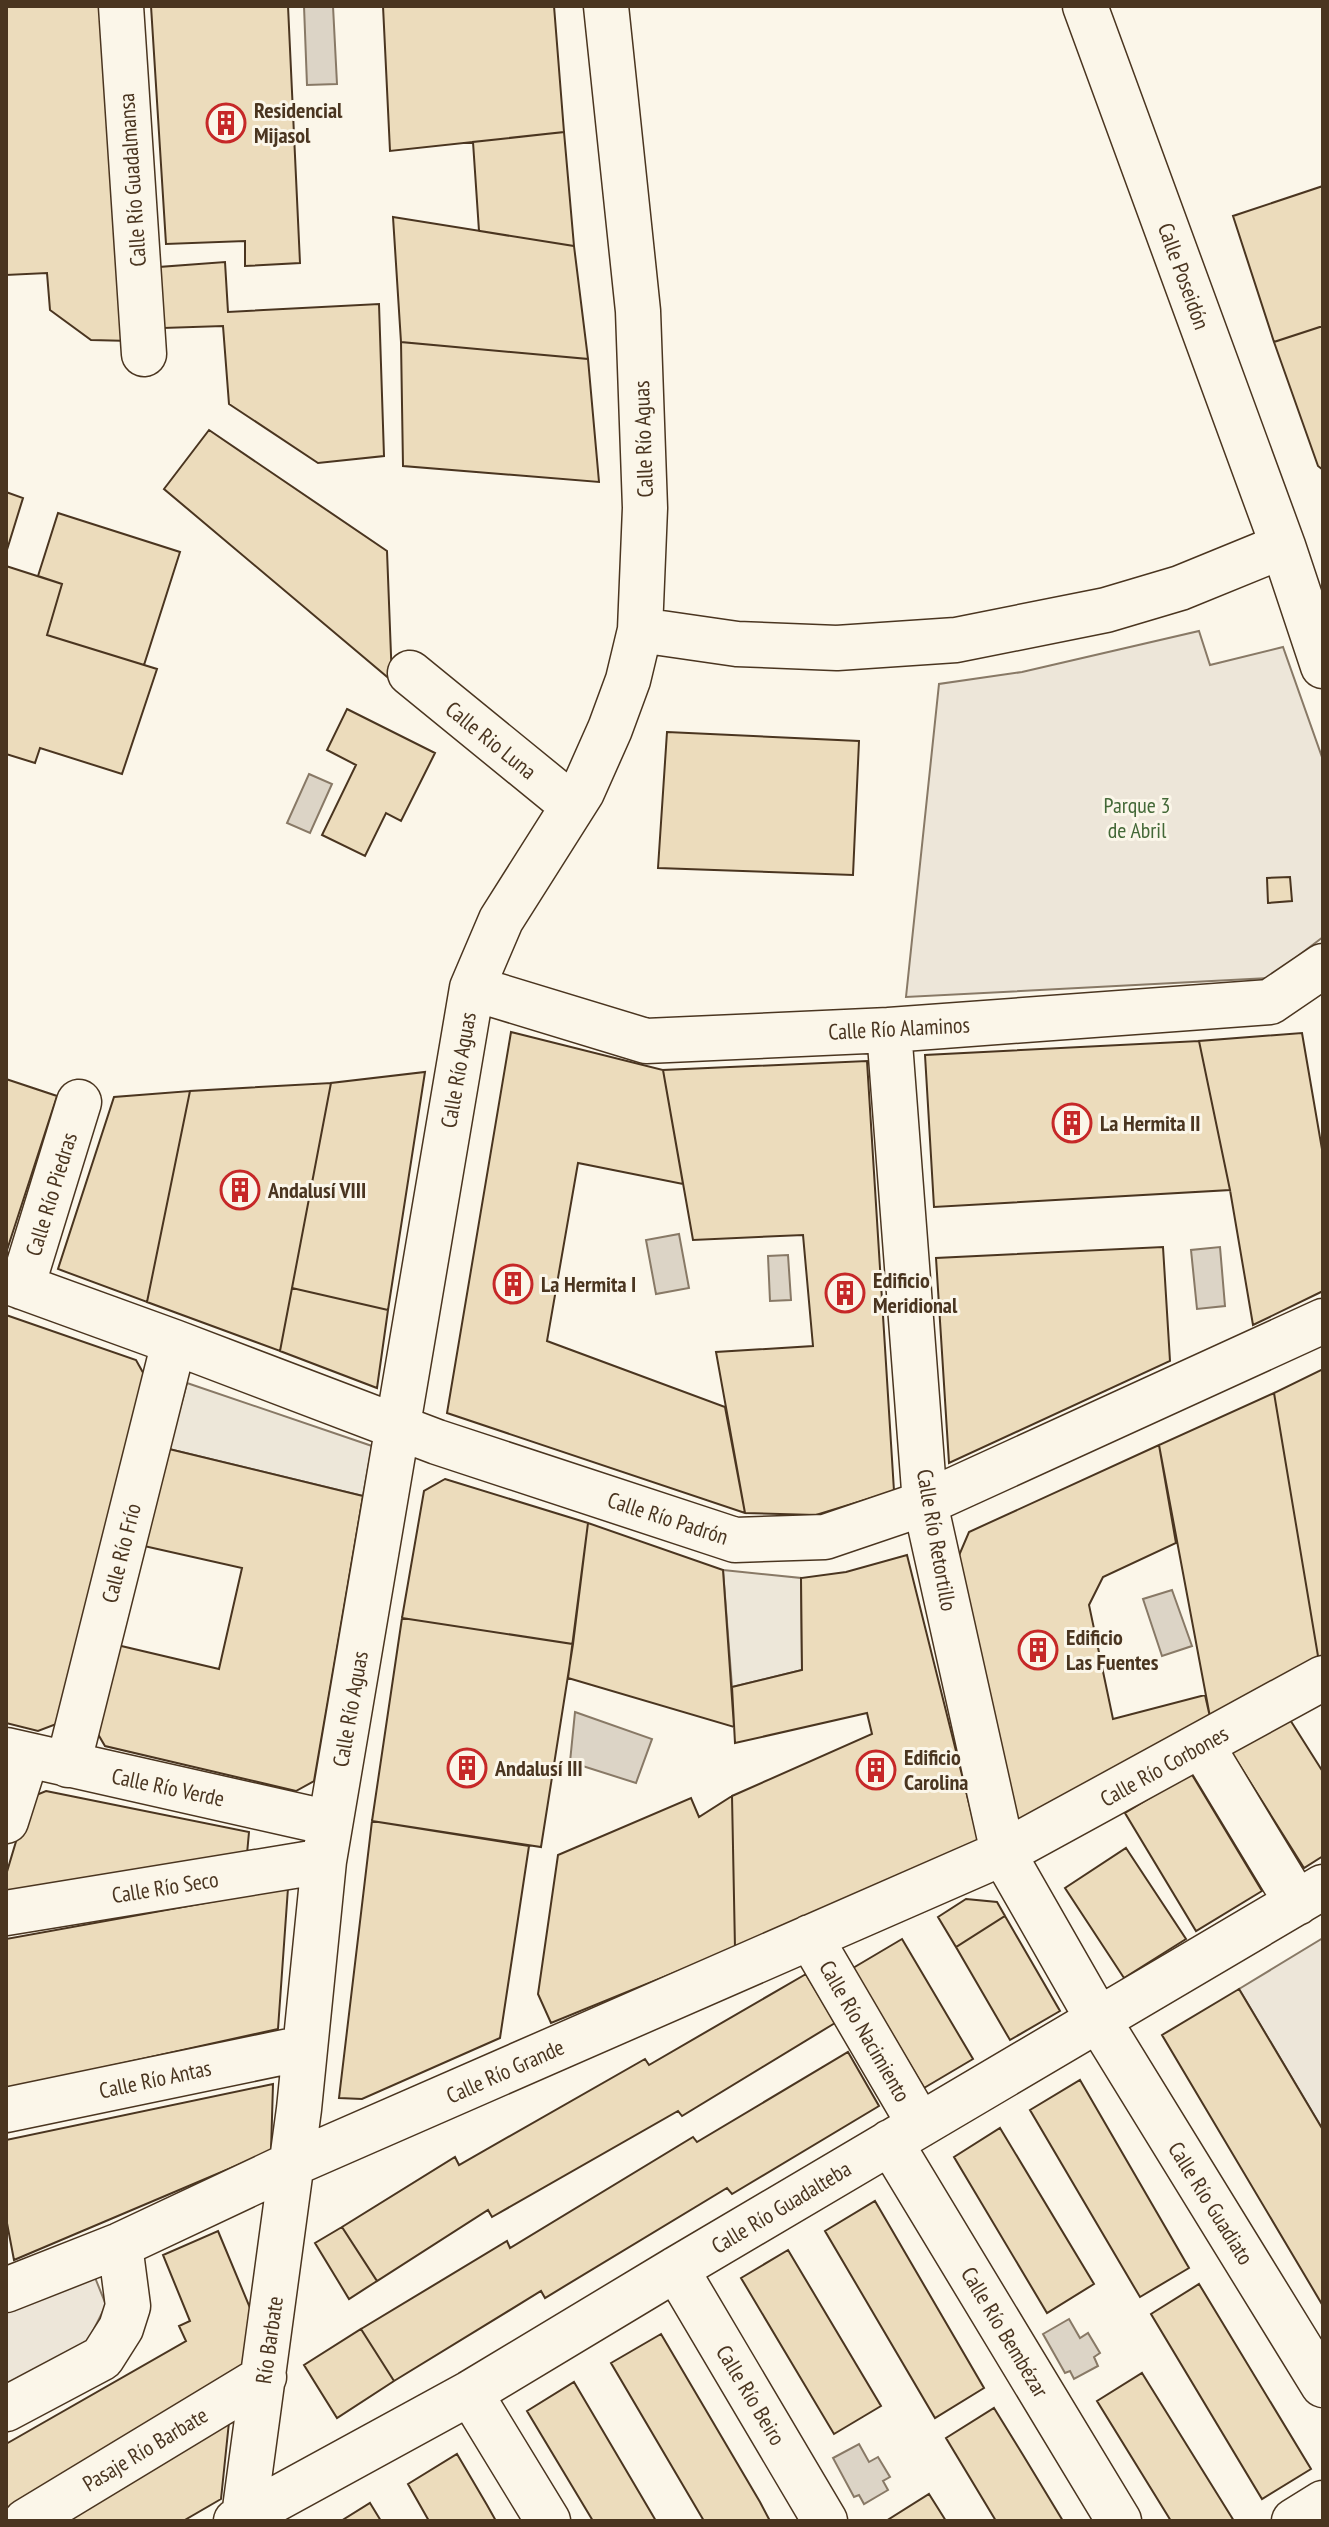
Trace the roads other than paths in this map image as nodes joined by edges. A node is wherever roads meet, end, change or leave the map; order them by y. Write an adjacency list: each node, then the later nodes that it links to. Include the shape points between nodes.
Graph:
1 (121, 6): 4 (street, Calle Río Guadalmansa)
2 (606, 6): 6 (street, Calle Río Aguas, via 638,311 645,508)
3 (1085, 6): 5 (street, Calle Poseidón)
4 (144, 354)
5 (1283, 546): 6 (street, via 1180,588 1106,610 956,640 823,647 737,644); 7 (street)
6 (640, 630): 9 (street, Calle Río Aguas, via 610,729)
7 (1323, 666)
8 (410, 673): 9 (street, Calle Rio Luna)
9 (573, 806): 11 (street, Calle Río Aguas, via 501,920)
10 (1323, 966): 12 (street, Calle Río Alaminos, via 1270,1002)
11 (472, 988): 12 (street, Calle Río Alaminos, via 646,1041); 17 (street, Calle Río Aguas)
12 (889, 1030): 18 (street, Calle Río Retortillo)
13 (79, 1102): 14 (street, Calle Río Piedras)
14 (14, 1284): 16 (street, Calle Río Padrón)
15 (1323, 1321): 18 (street, Calle Río Padrón)
16 (174, 1342): 17 (street, Calle Río Padrón); 21 (street, Calle Río Frío)
17 (398, 1428): 18 (street, Calle Río Padrón, via 735,1540 825,1537); 23 (street, Calle Río Aguas)
18 (925, 1503): 24 (street, Calle Río Retortillo)
19 (1323, 1678): 20 (street, Calle Río Corbones)
20 (1202, 1746): 24 (street, Calle Río Corbones); 25 (street)
21 (33, 1757): 22 (street); 23 (street, Calle Río Verde)
22 (6, 1821)
23 (327, 1842): 26 (street, Calle Río Seco); 29 (street, Calle Río Aguas)
24 (1003, 1853): 27 (street, Calle Río Grande); 28 (street, Calle Río Retortillo)
25 (1310, 1895): 28 (street, Calle Río Guadalteba)
26 (6, 1913)
27 (810, 1937): 31 (street, Calle Río Nacimiento); 32 (street, Calle Río Grande)
28 (1099, 2021): 31 (street, Calle Río Guadalteba); 37 (street, Calle Río Guadiato)
29 (304, 2048): 30 (street, Calle Río Antas); 32 (street, Calle Río Aguas)
30 (6, 2110)
31 (905, 2134): 34 (street, Calle Río Guadalteba); 45 (street, Calle Río Bembézar)
32 (292, 2164): 33 (street, Calle Río Grande); 36 (street, Río Barbate)
33 (120, 2245): 35 (street, Calle Río Grande); 39 (street, via 128,2306 102,2358)
34 (676, 2269): 38 (street, Calle Río Guadalteba); 44 (street, Calle Río Beiro)
35 (6, 2290)
36 (264, 2377): 41 (street, Río Barbate); 42 (street, Pasaje Río Barbate)
37 (1323, 2385)
38 (470, 2393): 41 (street, Calle Río Guadalteba); 43 (street)
39 (6, 2409)
40 (1323, 2503): 46 (street)
41 (242, 2519)
42 (26, 2521)
43 (548, 2521)
44 (825, 2521)
45 (1119, 2521)
46 (1294, 2521)

